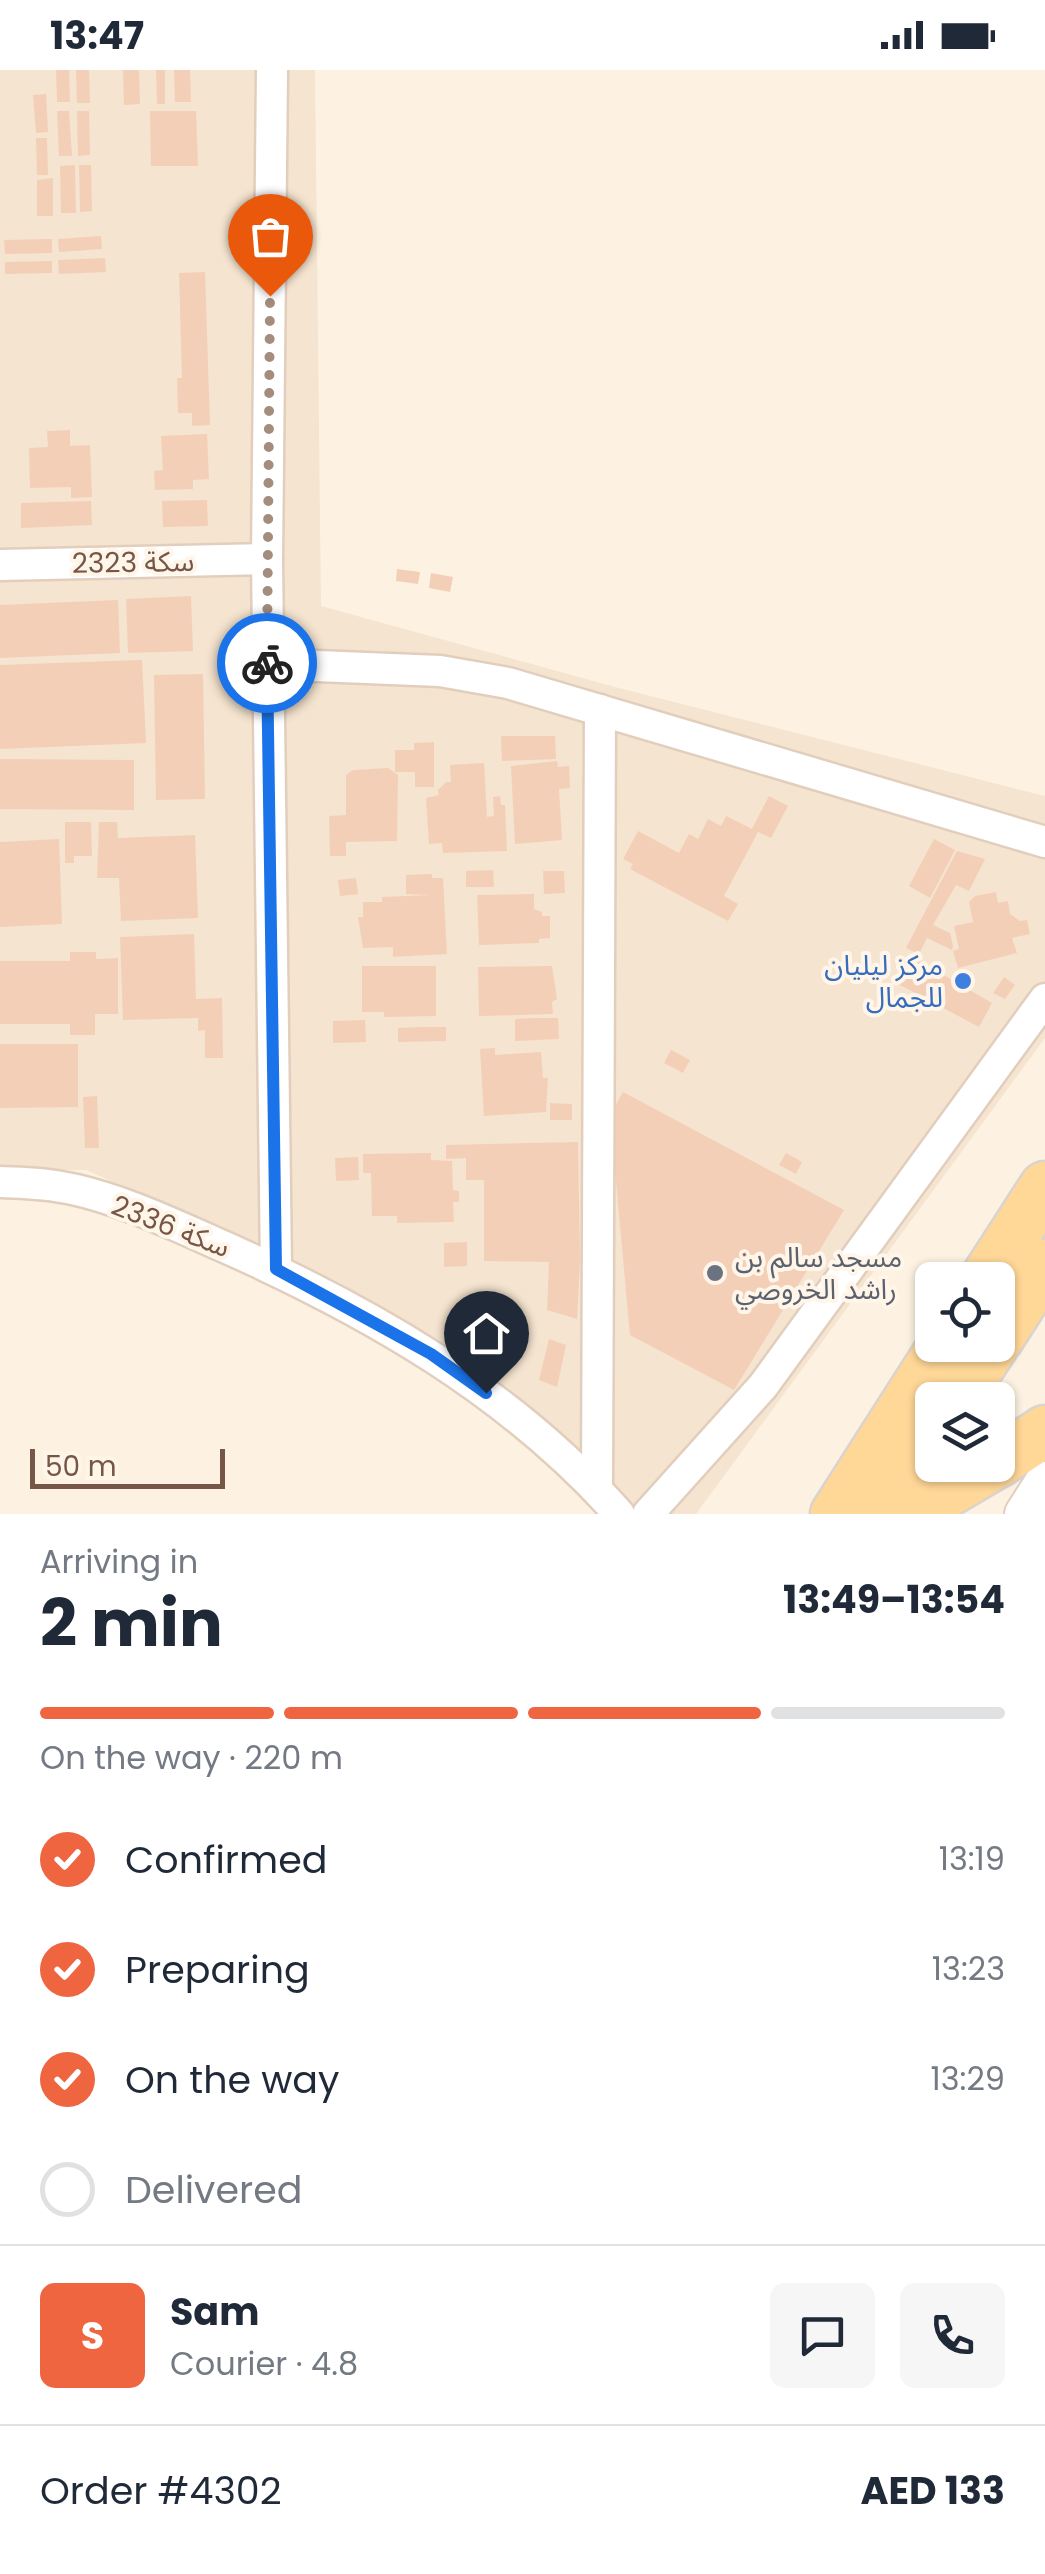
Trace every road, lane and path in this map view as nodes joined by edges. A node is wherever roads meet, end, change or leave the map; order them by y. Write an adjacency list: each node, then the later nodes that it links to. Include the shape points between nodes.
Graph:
1 (272, 70): 2 (street)
2 (267, 559): 3 (street, سكة 2323); 4 (street)
3 (0, 566)
4 (268, 664): 5 (street, via 473,676); 12 (street)
5 (600, 710): 6 (street); 20 (street)
6 (1045, 842)
7 (1045, 999): 24 (street, via 763,1386)
8 (0, 1182): 12 (street, سكة 2336, via 96,1197)
9 (1045, 1186): 10 (main road)
10 (997, 1262)
11 (1045, 1265): 13 (main road)
12 (276, 1269): 20 (street, سكة 2336, via 431,1354 514,1412)
13 (1015, 1312)
14 (934, 1362): 22 (main road)
15 (1045, 1431): 16 (main road)
16 (1015, 1450)
17 (915, 1453): 22 (main road)
18 (1045, 1481): 25 (street)
19 (972, 1482): 21 (main road)
20 (597, 1490): 23 (street, سكة 2336)
21 (940, 1509)
22 (848, 1512)
23 (619, 1514)
24 (648, 1514)
25 (1024, 1514)

